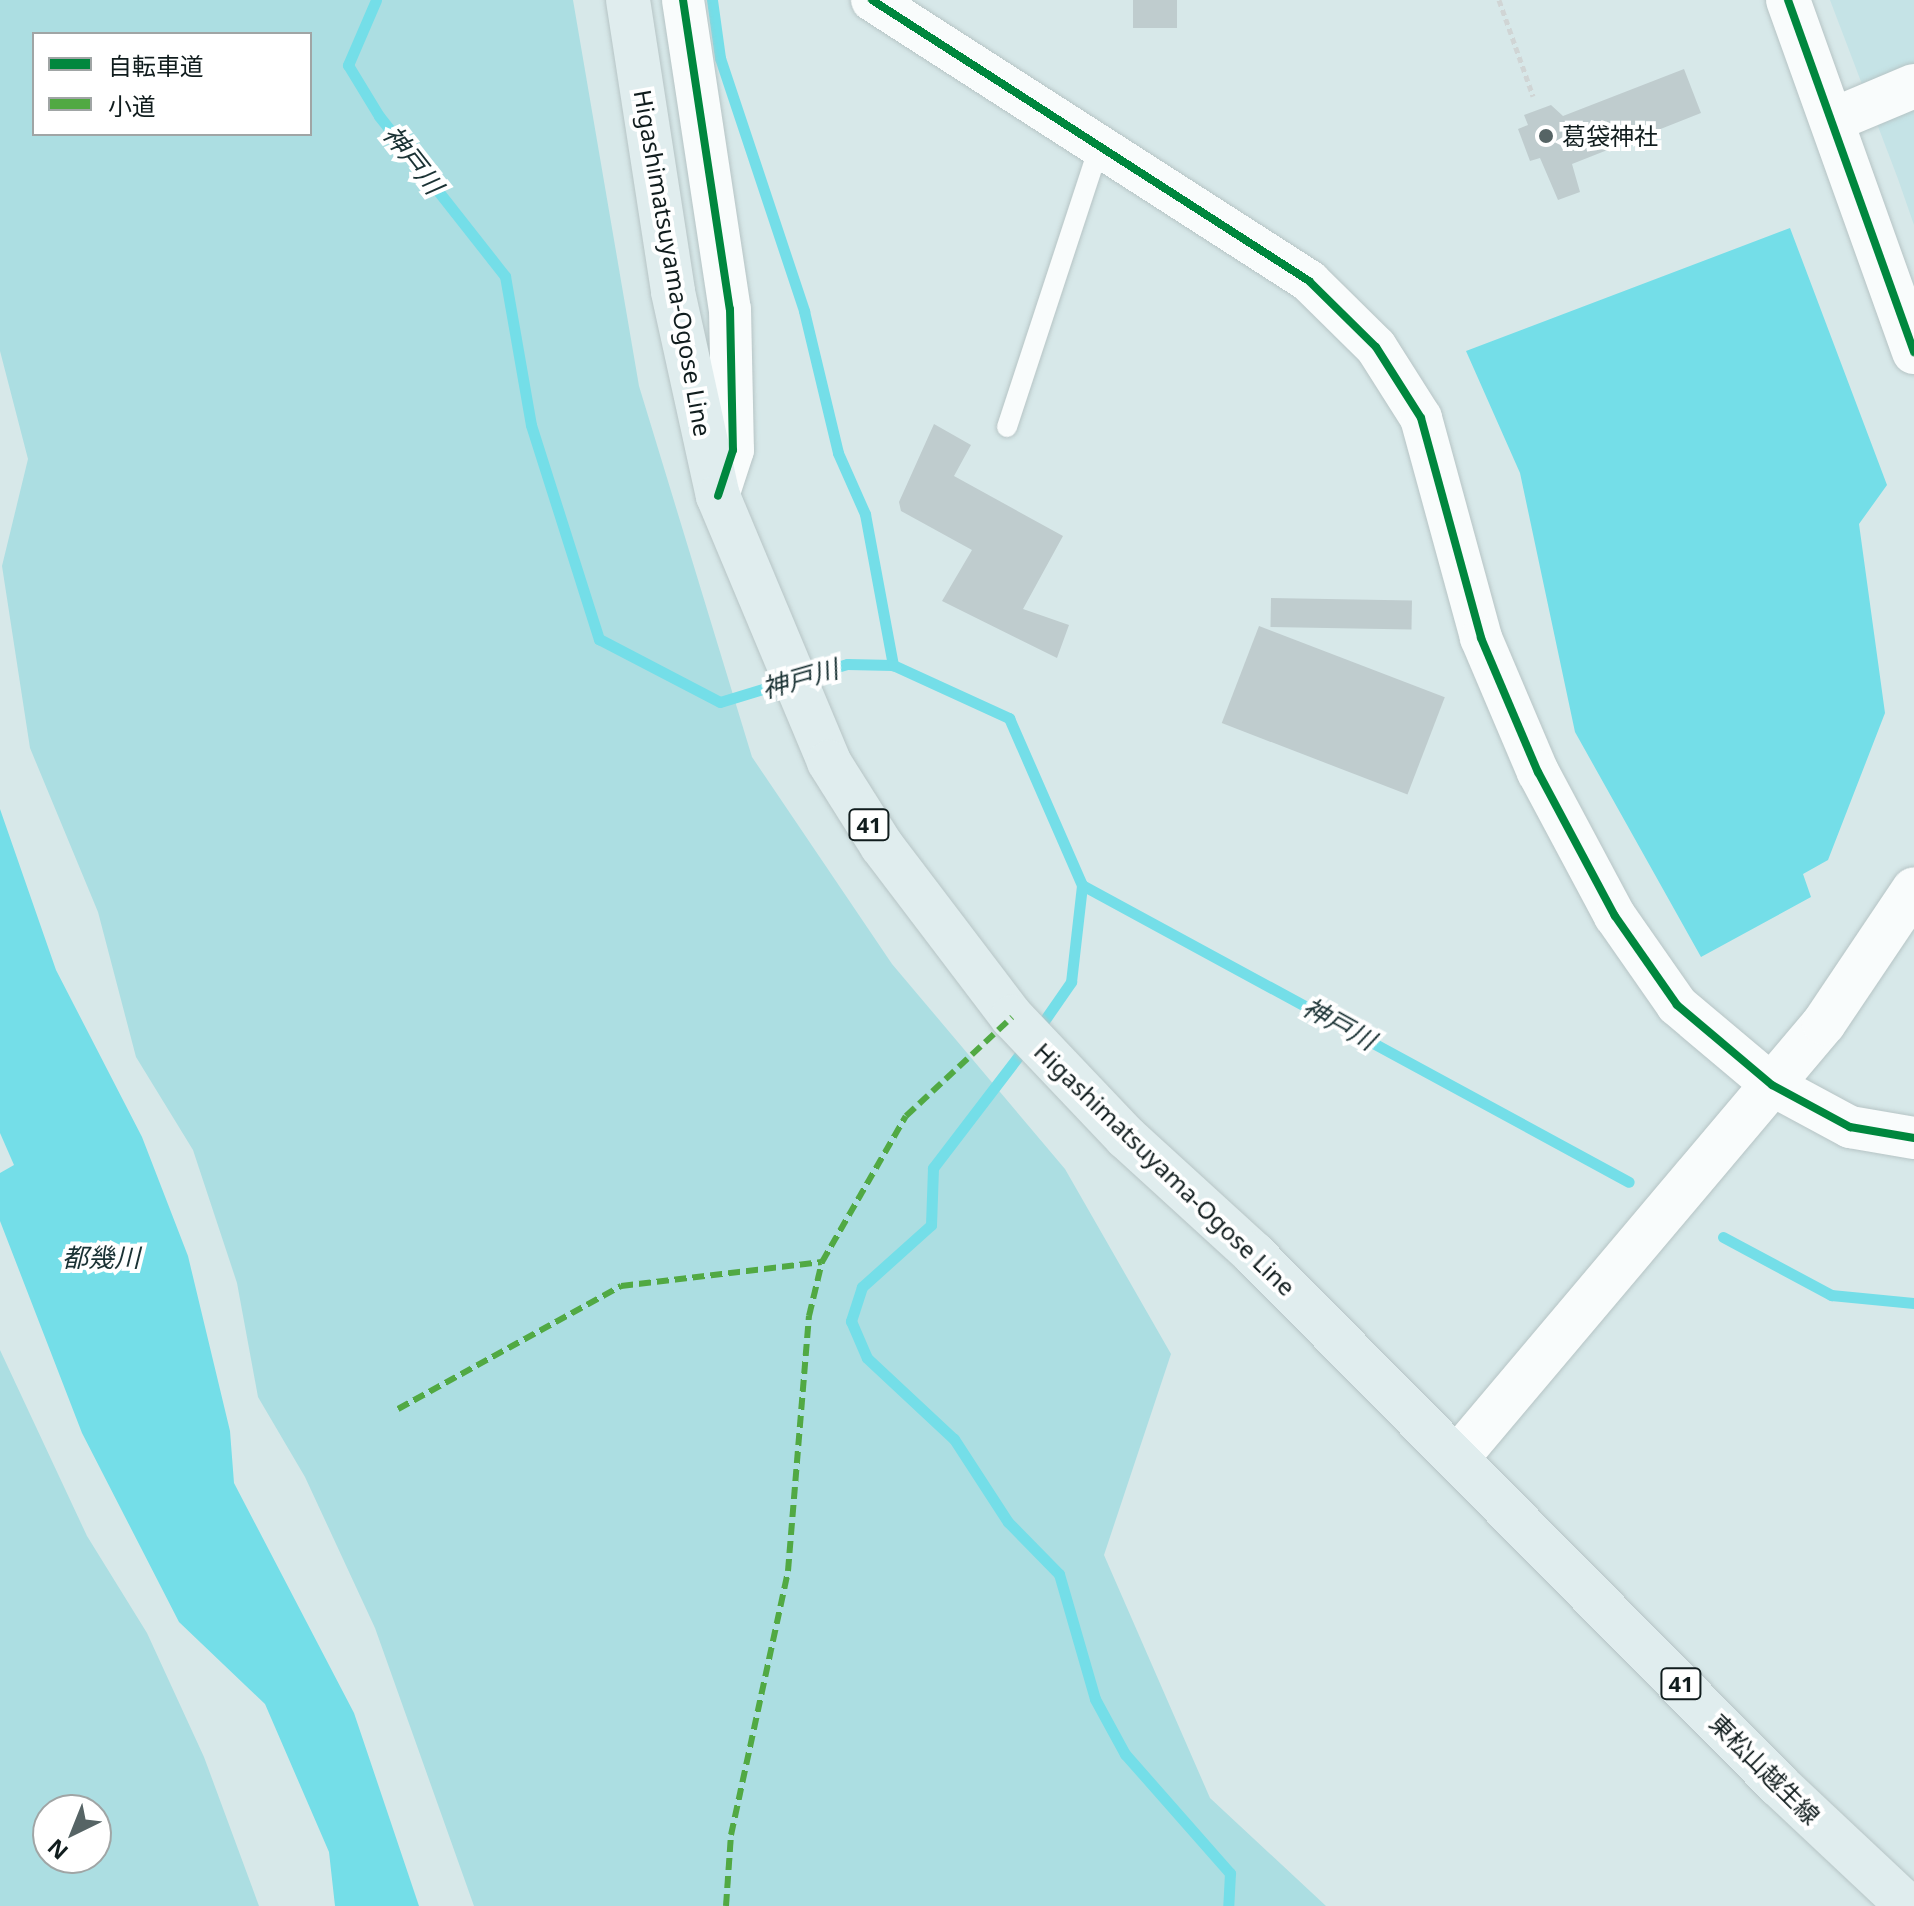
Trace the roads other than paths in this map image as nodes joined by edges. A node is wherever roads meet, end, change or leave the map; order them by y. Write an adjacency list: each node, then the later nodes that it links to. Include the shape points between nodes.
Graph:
1 (628, 0): 10 (main road, Higashimatsuyama-Ogose Line / 41, via 675,307)
2 (683, 0): 10 (street, via 730,309 733,450)
3 (872, 0): 7 (street)
4 (1788, 0): 6 (street)
5 (1914, 86): 6 (street)
6 (1833, 120): 8 (street)
7 (1098, 150): 9 (lane); 12 (street, via 1309,281 1376,347 1421,418 1481,638 1559,811 1615,916 1677,1005)
8 (1914, 352)
9 (1007, 427)
10 (718, 496): 14 (main road, Higashimatsuyama-Ogose Line / 41, via 829,762 938,929 1126,1137)
11 (1914, 889): 12 (street, via 1857,979)
12 (1772, 1085): 13 (street, via 1850,1127); 14 (street)
13 (1914, 1138)
14 (1457, 1458): 15 (main road, 東松山越生線 / 41)
15 (1908, 1906)

